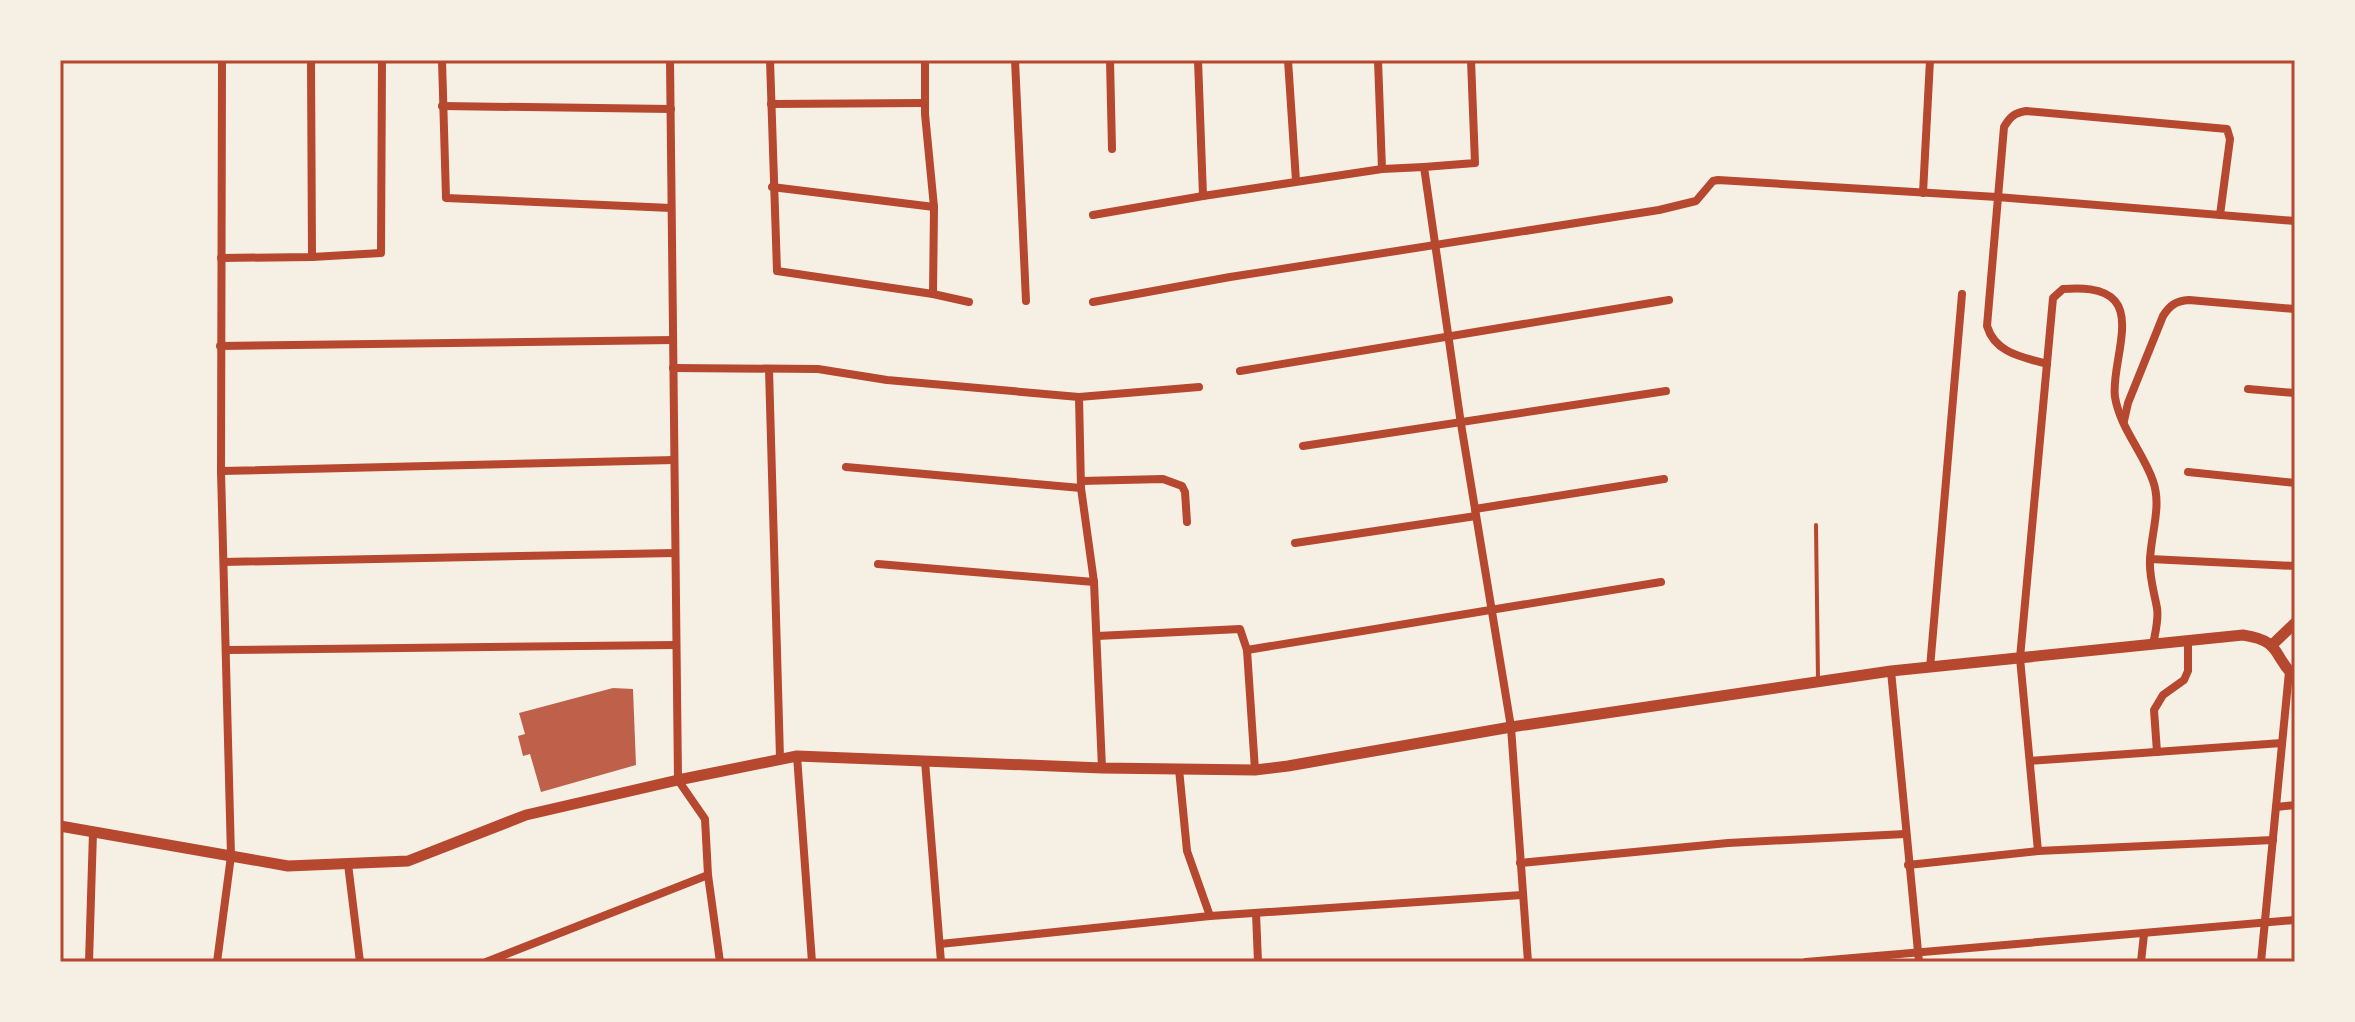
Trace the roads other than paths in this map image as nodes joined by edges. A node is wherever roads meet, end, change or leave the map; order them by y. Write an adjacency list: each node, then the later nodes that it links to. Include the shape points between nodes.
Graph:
1 (222, 60): 34 (street)
2 (311, 60): 33 (street)
3 (382, 60): 33 (street, via 381,253)
4 (442, 60): 17 (street)
5 (670, 60): 18 (street)
6 (770, 60): 16 (street)
7 (925, 60): 15 (street)
8 (1015, 60): 38 (street)
9 (1110, 60): 19 (street)
10 (1198, 60): 25 (street)
11 (1288, 60): 22 (street)
12 (1378, 60): 21 (street)
13 (1471, 60): 20 (street, via 1475,163)
14 (1930, 60): 24 (street)
15 (925, 103): 16 (street); 27 (street)
16 (771, 104): 23 (street)
17 (442, 106): 18 (street); 28 (street, via 446,198)
18 (671, 109): 28 (street)
19 (1112, 149)
20 (1424, 167): 21 (street); 32 (street)
21 (1382, 169): 22 (street)
22 (1296, 181): 25 (street)
23 (772, 187): 27 (street); 35 (street, via 777,271)
24 (1923, 193): 26 (street); 32 (street, via 1718,180 1702,197 1684,205)
25 (1203, 196): 29 (street)
26 (1997, 197): 30 (street); 30 (street, via 2004,127 2016,113 2041,113 2227,129); 45 (street, via 1987,326 2007,352)
27 (934, 207): 35 (street)
28 (671, 208): 43 (street)
29 (1093, 215)
30 (2220, 215): 31 (street)
31 (2295, 221)
32 (1433, 246): 40 (street); 42 (street)
33 (312, 257): 34 (street)
34 (221, 258): 44 (street)
35 (933, 294): 39 (street)
36 (1962, 294): 85 (street)
37 (1669, 300): 42 (street)
38 (1026, 301)
39 (969, 302)
40 (1093, 302)
41 (2295, 309): 55 (street, via 2177,301 2163,316)
42 (1448, 335): 48 (street); 54 (street)
43 (673, 340): 44 (street); 46 (street)
44 (220, 346): 59 (street)
45 (2047, 364): 55 (street, via 2057,293 2096,290 2114,300 2122,321 2115,400); 84 (street)
46 (673, 368): 47 (street); 57 (street)
47 (769, 369): 53 (street, via 818,369); 93 (street)
48 (1240, 371)
49 (1199, 387): 53 (street)
50 (2248, 389): 52 (street)
51 (1666, 391): 54 (street)
52 (2295, 393)
53 (1079, 397): 63 (street)
54 (1461, 424): 56 (street); 64 (street)
55 (2124, 424): 69 (street, via 2157,497)
56 (1303, 446)
57 (674, 460): 59 (street); 68 (street)
58 (846, 467): 63 (street)
59 (221, 471): 70 (street)
60 (2188, 472): 62 (street)
61 (1664, 479): 64 (street)
62 (2295, 483)
63 (1081, 484): 65 (street, via 1175,482 1185,492); 73 (street)
64 (1476, 513): 67 (street); 75 (street)
65 (1187, 522)
66 (1816, 525): 88 (lane)
67 (1295, 543)
68 (675, 553): 70 (street); 79 (street)
69 (2150, 559): 72 (street); 80 (street, via 2157,608)
70 (224, 562): 82 (street)
71 (878, 564): 73 (street)
72 (2295, 566)
73 (1094, 582): 77 (street)
74 (1661, 582): 75 (street)
75 (1492, 611): 83 (street); 89 (street)
76 (2295, 623): 81 (street)
77 (1097, 636): 83 (street, via 1240,629); 96 (street)
78 (2188, 641): 80 (street); 81 (street, via 2243,635); 91 (street, via 2184,680 2163,695 2154,710)
79 (676, 645): 82 (street); 99 (street)
80 (2153, 645): 84 (street)
81 (2272, 645): 87 (street)
82 (226, 650): 107 (street)
83 (1247, 650): 98 (street)
84 (2020, 658): 85 (street); 95 (street)
85 (1930, 668): 86 (street)
86 (1891, 671): 88 (street); 104 (street)
87 (2292, 675): 90 (street)
88 (1818, 682): 89 (street)
89 (1511, 727): 98 (street); 108 (street)
90 (2282, 743): 91 (street); 101 (street)
91 (2157, 752): 95 (street)
92 (797, 756): 93 (street); 94 (street); 126 (street)
93 (780, 758): 99 (street)
94 (925, 761): 96 (street); 118 (street)
95 (2030, 761): 106 (street)
96 (1102, 768): 97 (street)
97 (1179, 769): 98 (street); 114 (street, via 1187,851)
98 (1255, 770)
99 (678, 780): 109 (street, via 526,815 408,861); 111 (street, via 705,819)
100 (2295, 805): 101 (street)
101 (2276, 807): 105 (street)
102 (60, 826): 103 (street)
103 (93, 832): 107 (street); 121 (street)
104 (1905, 834): 108 (street, via 1728,843); 110 (street)
105 (2273, 840): 106 (street); 116 (street)
106 (2038, 851): 110 (street)
107 (231, 856): 109 (street, via 288,866); 122 (street)
108 (1520, 863): 112 (street)
109 (348, 864): 123 (street)
110 (1908, 865): 119 (street)
111 (708, 875): 124 (street); 125 (street)
112 (1522, 895): 113 (street); 129 (street)
113 (1256, 913): 114 (street); 128 (street)
114 (1210, 916): 118 (street)
115 (2295, 920): 116 (street)
116 (2265, 923): 117 (street); 132 (street)
117 (2144, 934): 119 (street); 131 (street)
118 (940, 944): 127 (street)
119 (1918, 958): 120 (street)
120 (1823, 961): 130 (street)
121 (89, 962)
122 (217, 962)
123 (360, 962)
124 (486, 962)
125 (720, 962)
126 (812, 962)
127 (941, 962)
128 (1258, 962)
129 (1528, 962)
130 (1806, 962)
131 (2141, 962)
132 (2261, 962)

